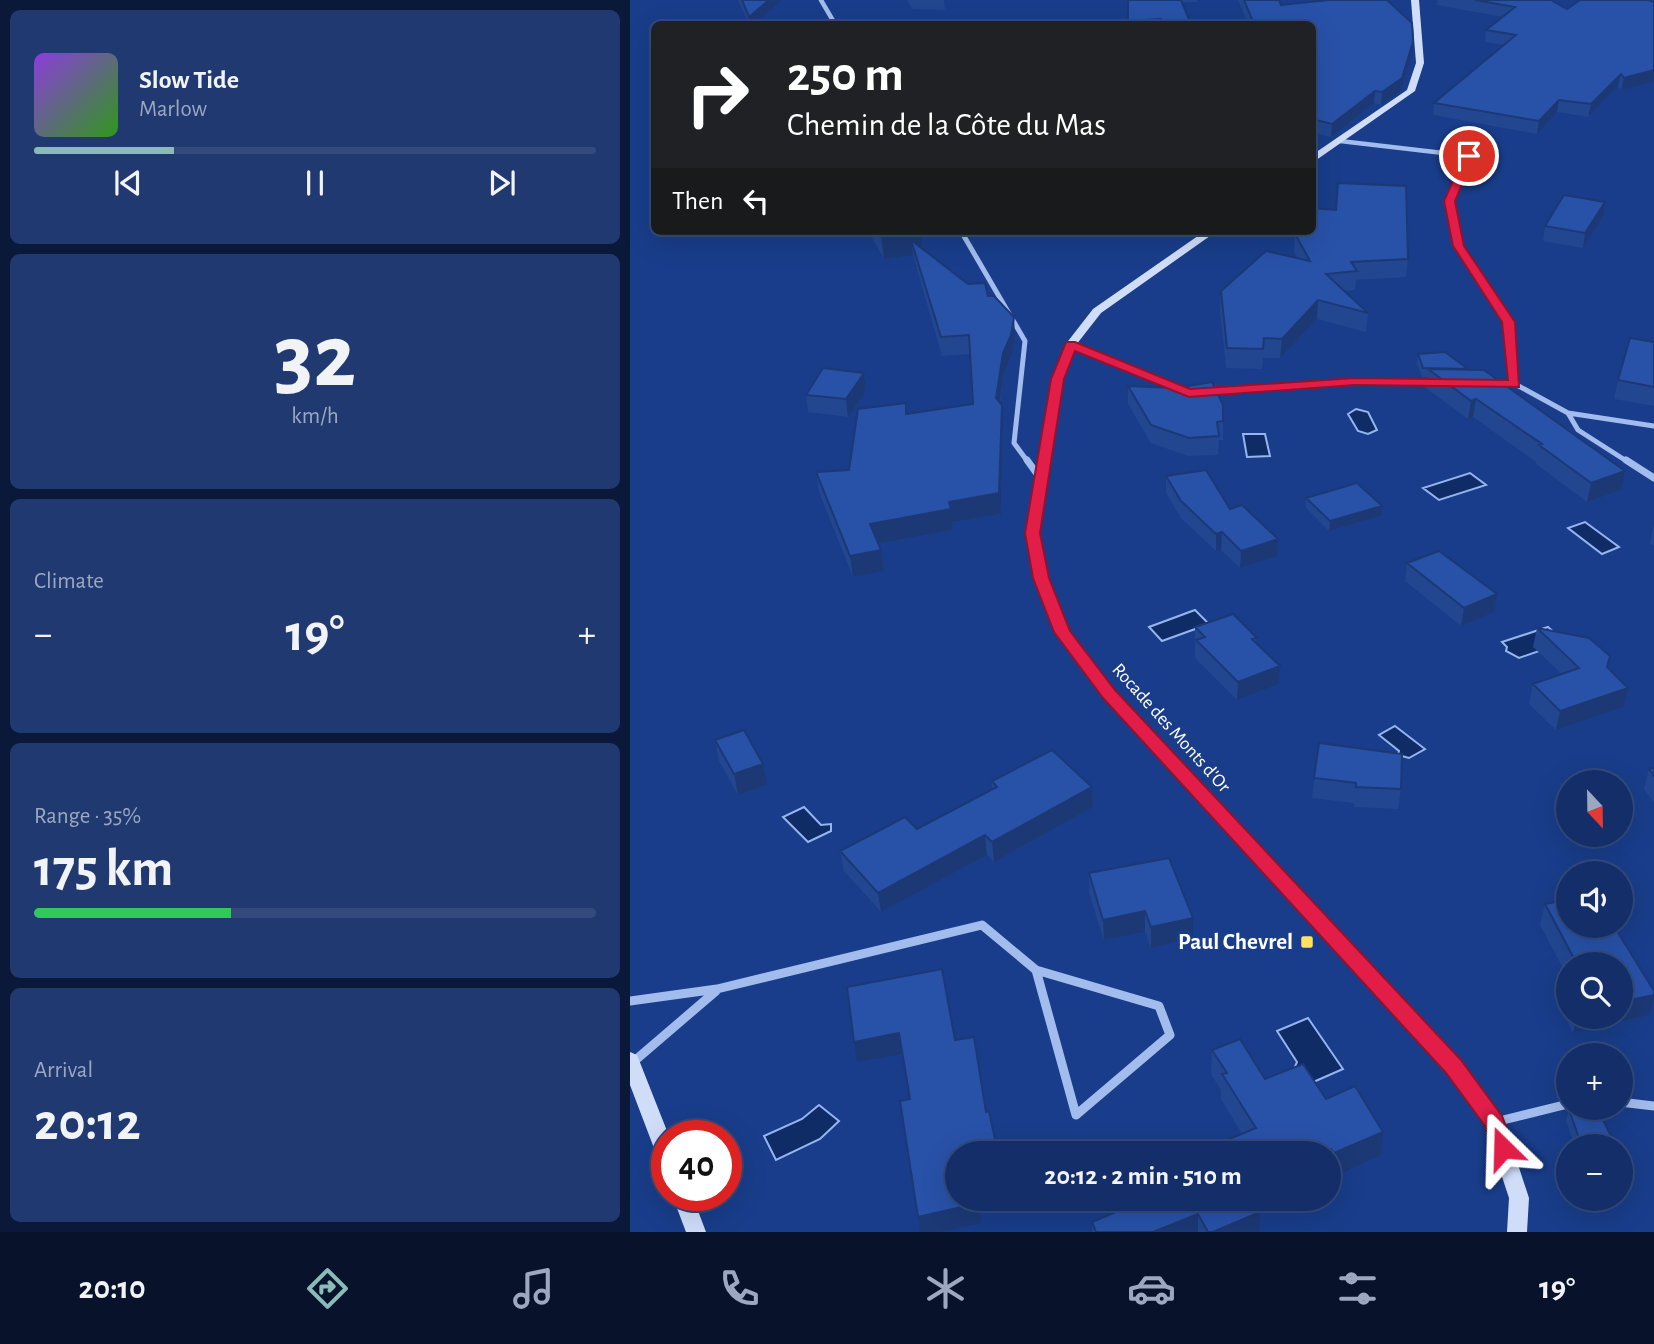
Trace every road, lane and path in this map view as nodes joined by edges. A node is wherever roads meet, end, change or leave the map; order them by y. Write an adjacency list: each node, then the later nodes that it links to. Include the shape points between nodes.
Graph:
1 (821, 0): 3 (street)
2 (1415, 0): 4 (street, via 1420,63 1411,91)
3 (833, 21)
4 (1340, 141): 5 (street); 11 (street, via 1469,156 1449,201 1458,246 1508,322)
5 (1316, 157)
6 (963, 235): 16 (street, via 1025,341 1014,443)
7 (1206, 235): 8 (street, Rocade des Monts d'Or, via 1097,311)
8 (1071, 345): 12 (street); 16 (street, Rocade des Monts d'Or, via 1057,379)
9 (1448, 383): 13 (street, via 1355,382)
10 (1501, 384): 11 (street)
11 (1515, 384): 14 (street)
12 (1189, 393)
13 (1203, 393)
14 (1568, 413): 15 (street); 17 (street, via 1578,430)
15 (1654, 426)
16 (1041, 478): 26 (street, Rocade des Monts d'Or, via 1032,533 1041,578 1062,632 1109,694 1454,1067)
17 (1654, 478)
18 (1036, 970): 18 (street, via 1159,1006 1170,1035 1076,1115); 19 (street, via 982,925)
19 (718, 989): 20 (street); 21 (street)
20 (630, 1001)
21 (631, 1062): 25 (street)
22 (1633, 1104): 23 (street)
23 (1654, 1106)
24 (1556, 1107): 26 (street)
25 (653, 1120)
26 (1494, 1122): 29 (street, Rocade des Monts d'Or, via 1518,1198)
27 (688, 1211): 28 (street)
28 (696, 1232)
29 (1517, 1232)

